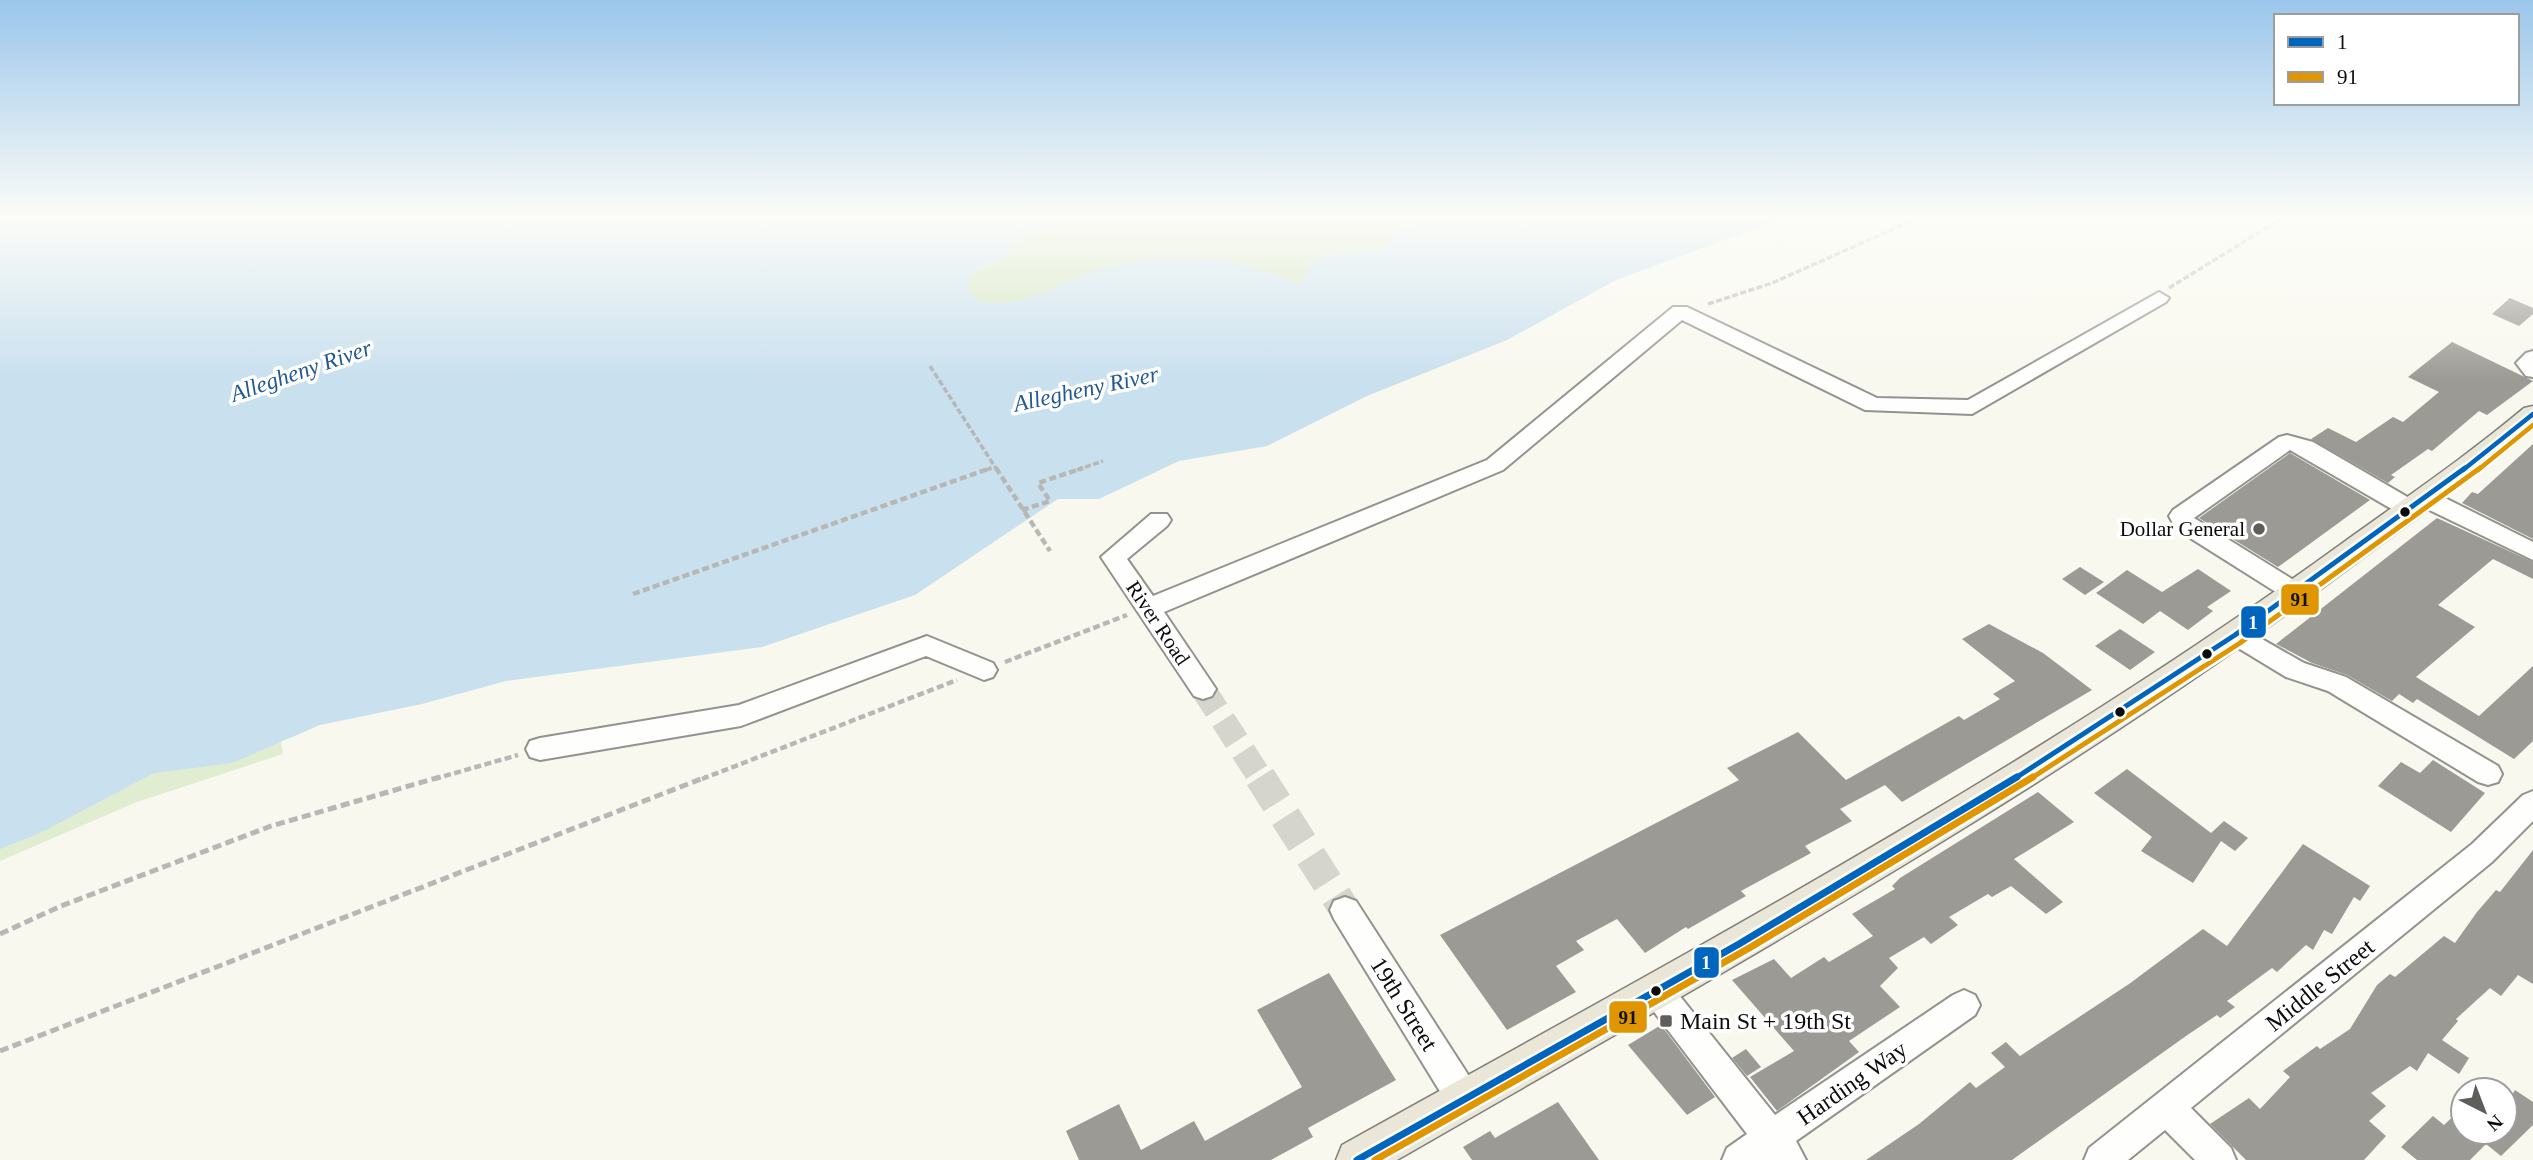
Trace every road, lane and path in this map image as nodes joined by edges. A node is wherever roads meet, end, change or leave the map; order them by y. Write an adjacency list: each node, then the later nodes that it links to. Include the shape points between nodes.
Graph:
1 (1796, 272): 4 (path)
2 (2193, 272): 3 (path)
3 (2158, 298): 4 (street, via 1972,407 1873,405)
4 (1680, 311): 18 (street, via 1495,465)
5 (2533, 357): 7 (street, via 2526,363)
6 (930, 366): 10 (path)
7 (2533, 371)
8 (2533, 414): 11 (main road)
9 (1103, 461): 12 (path, via 1038,483 1050,501)
10 (994, 467): 12 (path); 16 (path)
11 (2417, 504): 15 (street); 17 (main road); 17 (street, via 2287,442 2182,516 2184,523)
12 (1022, 510): 14 (path)
13 (1159, 520): 18 (street, River Road, via 1113,557)
14 (1050, 551)
15 (2533, 552)
16 (633, 594)
17 (2299, 595): 19 (main road)
18 (1148, 608): 20 (path); 21 (street, River Road)
19 (2239, 636): 23 (street, via 2295,670 2337,684); 27 (main road, via 1874,864)
20 (984, 670): 22 (street, via 927,646 741,715); 29 (path)
21 (1203, 689)
22 (540, 749): 26 (path, via 271,826)
23 (2488, 774)
24 (2533, 803): 31 (street, Middle Street, via 2482,853)
25 (1345, 910): 30 (street, 19th Street)
26 (0, 934)
27 (1656, 990): 30 (main road); 32 (street)
28 (1964, 1004): 32 (street, Harding Way)
29 (0, 1051)
30 (1464, 1099): 33 (main road)
31 (2168, 1109): 35 (street, Middle Street); 36 (street)
32 (1781, 1150): 34 (street, Harding Way)
33 (1357, 1160)
34 (1739, 1160)
35 (2101, 1160)
36 (2218, 1160)

